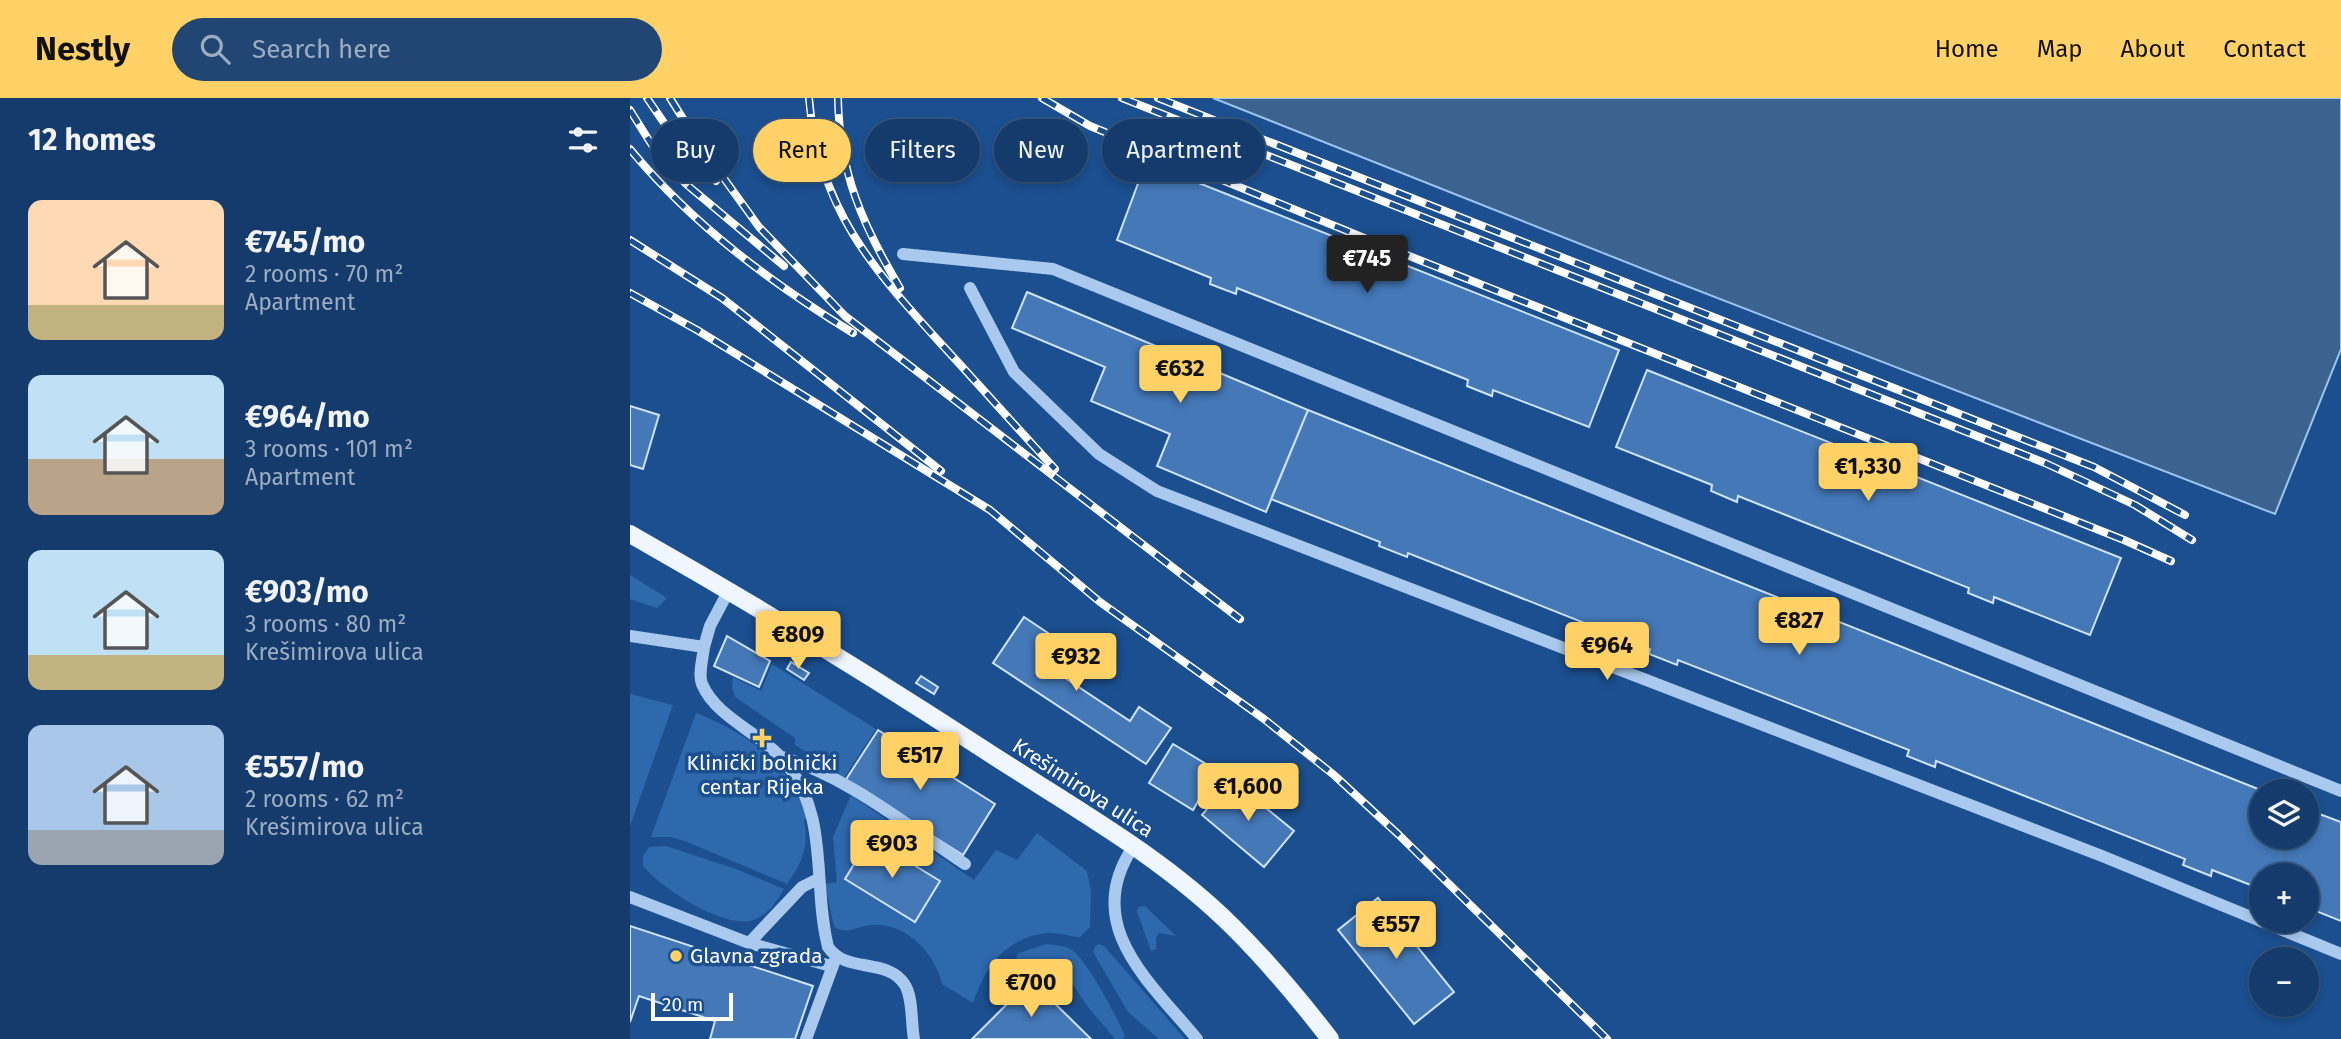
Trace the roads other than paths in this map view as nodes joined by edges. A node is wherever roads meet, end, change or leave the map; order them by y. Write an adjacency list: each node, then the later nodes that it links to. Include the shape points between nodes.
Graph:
1 (904, 254): 8 (street, via 1053,270)
2 (970, 288): 14 (street, via 1014,372 1099,454 1157,491 2089,851)
3 (630, 534): 4 (main road, Krešimirova ulica)
4 (729, 590): 6 (street); 9 (main road, Krešimirova ulica)
5 (630, 636): 6 (street)
6 (704, 647): 7 (street, via 701,682 719,710 760,736)
7 (779, 755): 10 (street, via 838,780); 11 (street, via 806,793 814,815)
8 (2341, 791)
9 (1133, 847): 18 (street, via 1115,892 1113,914 1118,932 1134,962); 19 (main road, Krešimirova ulica, via 1232,926)
10 (965, 864)
11 (818, 879): 13 (street, via 802,887); 15 (street, via 825,934)
12 (630, 897): 13 (street)
13 (748, 943): 15 (street)
14 (2341, 954)
15 (834, 961): 16 (street); 17 (street, via 885,969 898,976 907,986)
16 (806, 1039)
17 (914, 1039)
18 (1197, 1039)
19 (1330, 1039)

